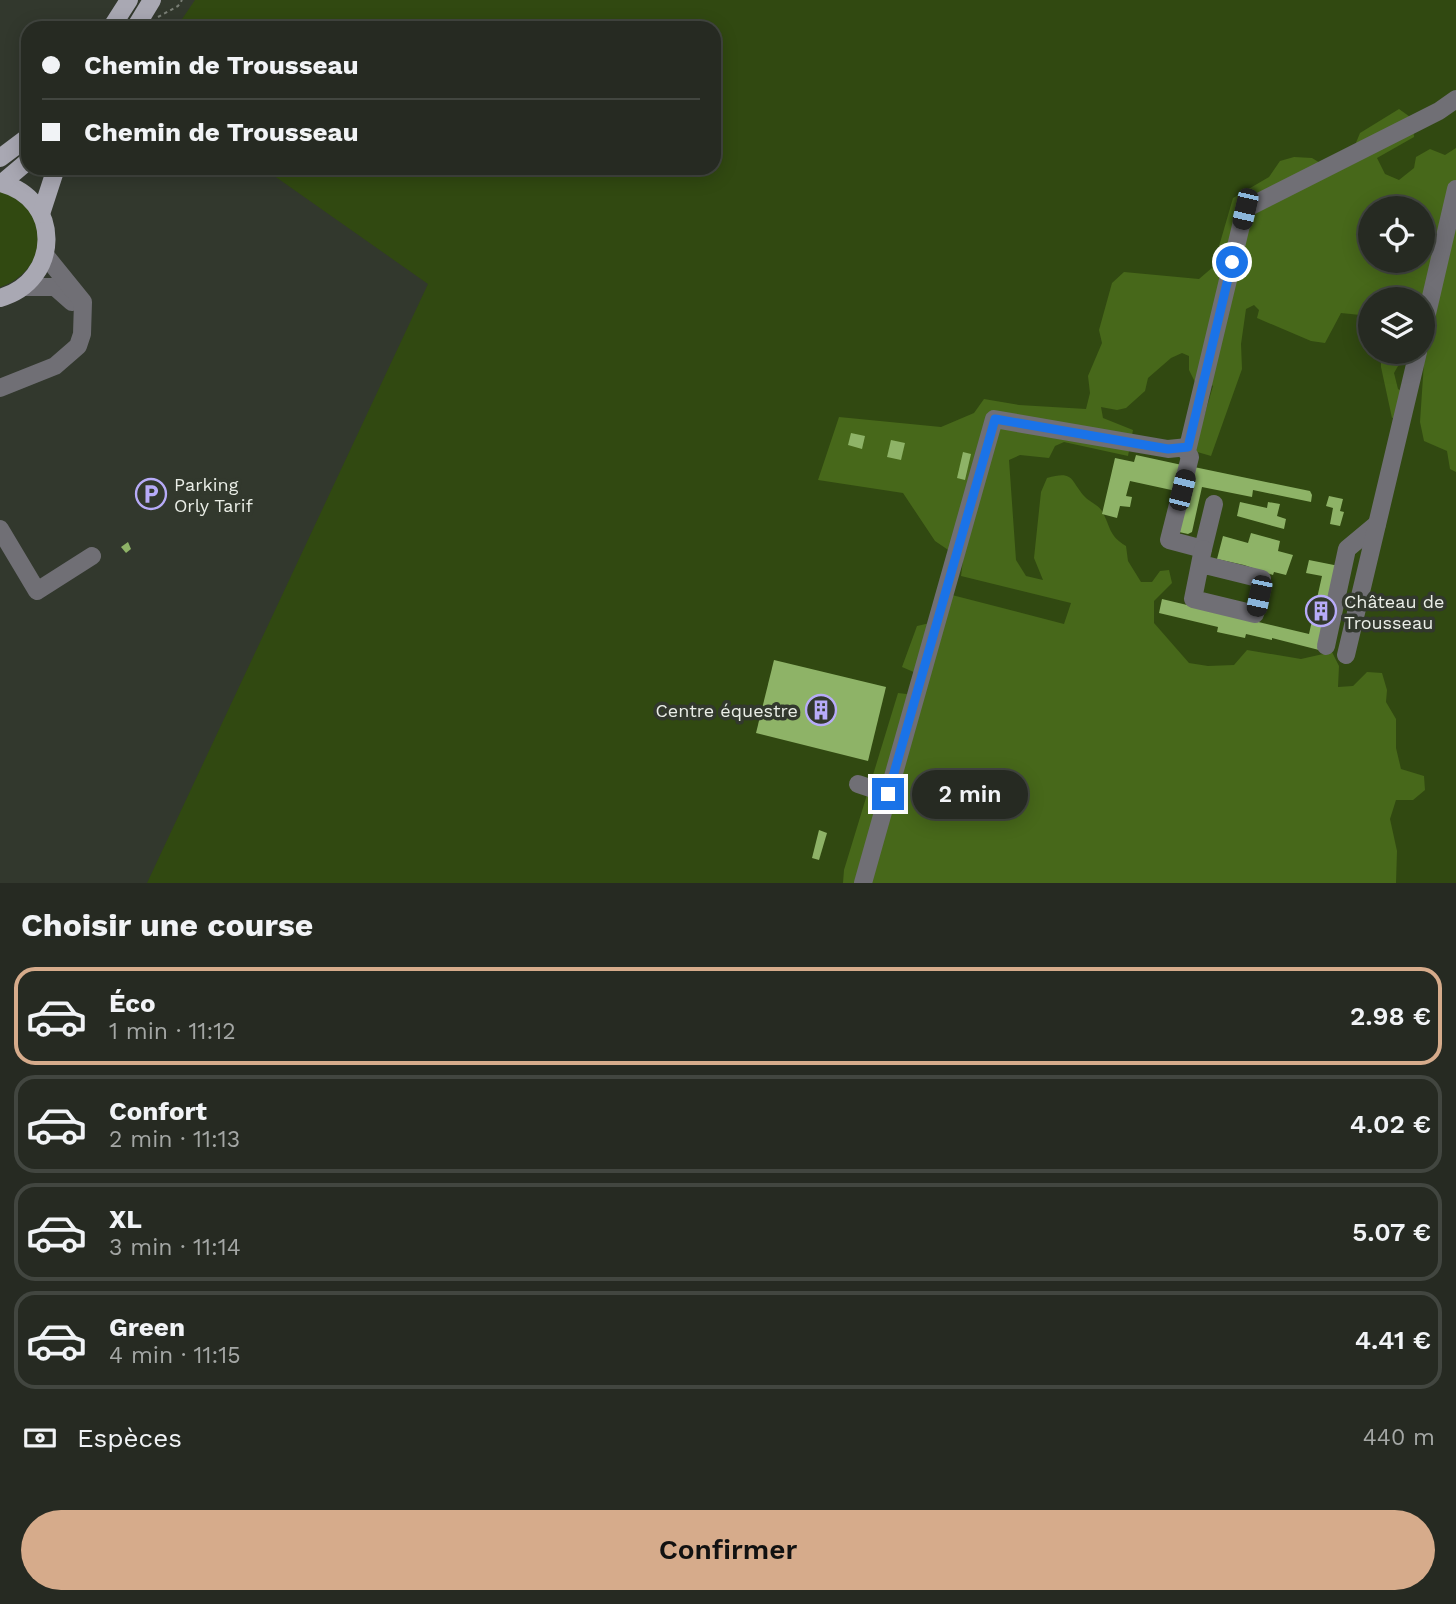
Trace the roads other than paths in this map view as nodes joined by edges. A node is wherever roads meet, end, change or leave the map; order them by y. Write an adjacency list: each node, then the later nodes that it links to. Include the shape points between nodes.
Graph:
1 (129, 0): 3 (main road)
2 (152, 0): 4 (main road)
3 (116, 21)
4 (139, 21)
5 (1456, 99): 20 (street, via 1245,209 1188,447)
6 (21, 142): 7 (main road)
7 (0, 158)
8 (21, 167): 10 (main road)
9 (54, 175): 12 (main road)
10 (1, 183): 12 (main road, via 18,189)
11 (1456, 190): 15 (street)
12 (41, 214): 13 (main road)
13 (45, 256): 14 (main road, via 38,273); 17 (street, via 78,293)
14 (25, 286): 16 (main road); 17 (street, via 55,287)
15 (1433, 287)
16 (0, 298)
17 (83, 316): 19 (street, via 82,334 70,355 55,366)
18 (1415, 364): 22 (street)
19 (0, 388)
20 (1184, 447): 21 (street, via 1190,457 1170,540 1202,556); 28 (street, via 1168,449 995,419)
21 (1214, 505)
22 (1377, 524): 25 (street, via 1347,549); 26 (street)
23 (0, 529): 24 (street, via 37,591)
24 (92, 556)
25 (1326, 646)
26 (1346, 655)
27 (858, 785): 28 (street)
28 (888, 794): 29 (street)
29 (863, 883)

